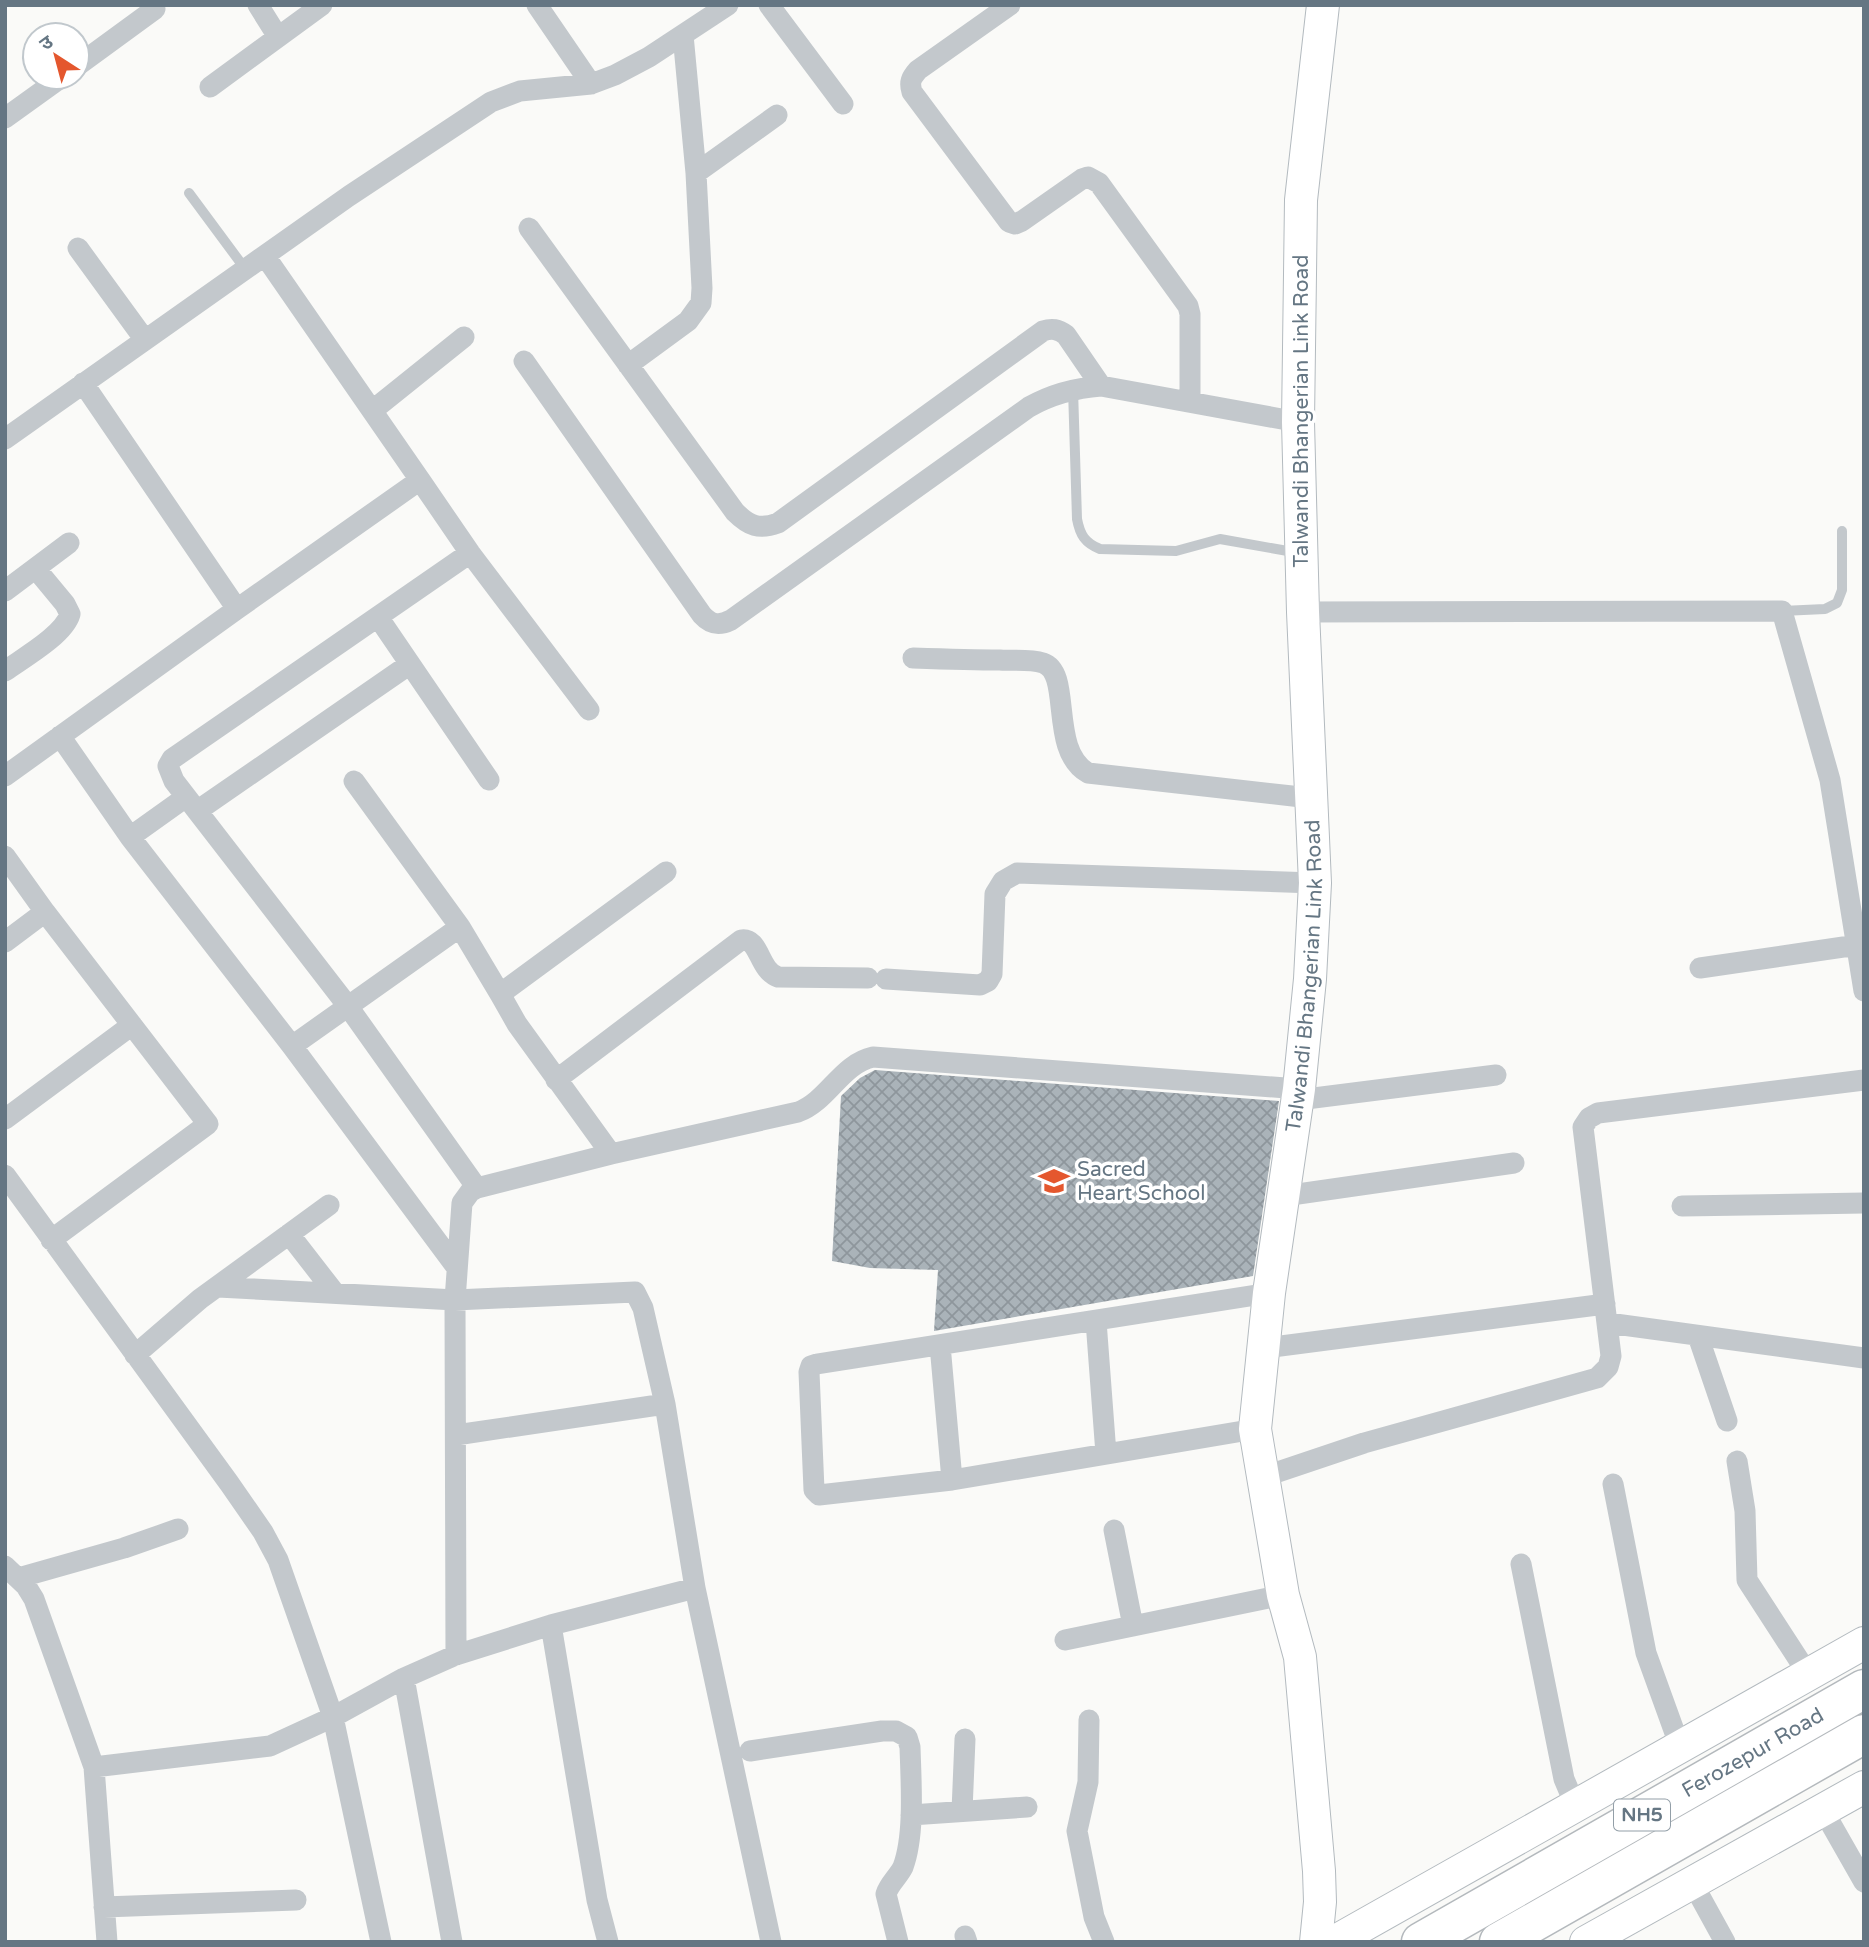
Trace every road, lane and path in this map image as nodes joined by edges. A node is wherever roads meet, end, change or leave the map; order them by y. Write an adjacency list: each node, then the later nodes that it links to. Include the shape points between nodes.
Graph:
1 (258, 5): 10 (street)
2 (322, 5): 10 (street)
3 (537, 5): 12 (street)
4 (728, 5): 9 (street)
5 (769, 5): 15 (street)
6 (1010, 5): 31 (street, via 919,70 912,77 912,92 1009,222 1022,222 1082,179 1099,183 1188,306)
7 (1323, 5): 33 (street, Talwandi Bhangerian Link Road, via 1301,200)
8 (155, 7): 11 (street)
9 (683, 35): 12 (street, via 642,61); 18 (street)
10 (278, 37): 13 (street)
11 (91, 55)
12 (591, 84): 22 (street, via 500,97)
13 (210, 87)
14 (43, 91): 17 (street)
15 (843, 104)
16 (777, 115): 18 (street)
17 (5, 118)
18 (696, 173): 27 (street, via 701,303 688,321)
19 (188, 193): 23 (lane)
20 (529, 228): 27 (street)
21 (78, 248): 25 (street)
22 (265, 256): 23 (street); 32 (street)
23 (246, 270): 25 (street)
24 (464, 337): 32 (street)
25 (145, 340): 28 (street)
26 (524, 361): 30 (street, via 702,615 717,624 731,620 1029,407)
27 (628, 365): 29 (street, via 735,512 744,522 765,528 1043,331 1059,330 1066,335)
28 (83, 383): 34 (street); 42 (street)
29 (1101, 386): 30 (street); 31 (street)
30 (1073, 389): 39 (lane, via 1077,519 1079,531 1091,546 1164,552 1220,539)
31 (1190, 402): 33 (street)
32 (373, 410): 35 (street)
33 (1298, 422): 39 (street, Talwandi Bhangerian Link Road)
34 (5, 439)
35 (421, 480): 38 (street); 42 (street)
36 (1842, 531): 43 (lane, via 1838,603 1825,610)
37 (69, 543): 40 (street)
38 (470, 553): 45 (street); 49 (street)
39 (1301, 553): 44 (street, Talwandi Bhangerian Link Road)
40 (36, 569): 41 (street); 48 (street, via 65,604 68,622)
41 (5, 591)
42 (237, 609): 50 (street)
43 (1782, 611): 44 (street); 63 (street, via 1830,780)
44 (1303, 612): 54 (street, Talwandi Bhangerian Link Road)
45 (378, 617): 47 (street); 55 (street, via 173,759 169,772)
46 (913, 658): 54 (street, via 1031,662 1051,667 1069,752 1073,762 1088,773)
47 (410, 664): 52 (street); 55 (street)
48 (5, 671)
49 (589, 710)
50 (60, 736): 51 (street); 56 (street)
51 (5, 776)
52 (489, 780)
53 (354, 781): 61 (street)
54 (1310, 798): 59 (street, Talwandi Bhangerian Link Road)
55 (191, 804): 56 (street); 67 (street)
56 (130, 837): 69 (street)
57 (5, 856): 60 (street)
58 (666, 873): 66 (street)
59 (1315, 883): 71 (street, via 1017,873 1003,881 995,894 992,974 980,985 778,977 766,970 751,942 741,940); 73 (street, Talwandi Bhangerian Link Road)
60 (45, 912): 62 (street); 68 (street)
61 (460, 927): 66 (street); 67 (street)
62 (5, 942)
63 (1857, 945): 64 (street); 65 (street)
64 (1700, 968)
65 (1864, 991)
66 (500, 994): 71 (street)
67 (347, 1005): 69 (street); 78 (street)
68 (132, 1024): 74 (street); 84 (street, via 208,1124)
69 (292, 1046): 85 (street)
70 (1496, 1075): 73 (street)
71 (556, 1080): 75 (street)
72 (1864, 1080): 90 (street, via 1598,1113 1589,1118 1583,1127)
73 (1299, 1094): 75 (street, via 873,1057 858,1062 807,1109); 79 (street, Talwandi Bhangerian Link Road)
74 (5, 1119)
75 (611, 1154): 78 (street)
76 (1514, 1163): 79 (street)
77 (5, 1175): 84 (street)
78 (477, 1188): 85 (street, via 462,1203)
79 (1284, 1196): 88 (street, Talwandi Bhangerian Link Road)
80 (1864, 1203): 82 (street)
81 (329, 1205): 83 (street)
82 (1682, 1206)
83 (289, 1234): 86 (street); 87 (street)
84 (51, 1240): 95 (street)
85 (457, 1268): 89 (street)
86 (218, 1287): 87 (street); 95 (street)
87 (334, 1292): 89 (street)
88 (1269, 1293): 91 (street); 94 (street, Talwandi Bhangerian Link Road)
89 (455, 1300): 97 (street, via 635,1292 643,1308); 100 (street)
90 (1606, 1314): 92 (street); 94 (street); 103 (street, via 1611,1362 1597,1378 1364,1443)
91 (1097, 1321): 93 (street); 101 (street)
92 (1698, 1336): 96 (street); 98 (street)
93 (940, 1345): 104 (street); 104 (street, via 811,1366 814,1490 823,1495)
94 (1265, 1348): 99 (street, Talwandi Bhangerian Link Road)
95 (135, 1355): 120 (street, via 271,1546)
96 (1864, 1357)
97 (664, 1404): 100 (street); 110 (street)
98 (1727, 1421)
99 (1255, 1429): 101 (street); 103 (street, Talwandi Bhangerian Link Road)
100 (456, 1436): 116 (street)
101 (1106, 1454): 104 (street)
102 (1737, 1461): 117 (street, via 1745,1511 1747,1580)
103 (1263, 1477): 111 (street, Talwandi Bhangerian Link Road)
104 (952, 1480)
105 (1613, 1484): 124 (street, via 1644,1645)
106 (178, 1529): 109 (street, via 124,1548)
107 (1114, 1530): 113 (street)
108 (1521, 1564): 128 (street, via 1564,1779)
109 (12, 1572): 126 (street, via 34,1599)
110 (695, 1588): 112 (street); 141 (street)
111 (1283, 1595): 113 (street); 144 (street, Talwandi Bhangerian Link Road, via 1300,1657 1319,1871)
112 (551, 1625): 116 (street); 140 (street)
113 (1133, 1626): 114 (street)
114 (1065, 1640)
115 (1864, 1643): 117 (street)
116 (456, 1656): 118 (street)
117 (1808, 1674): 124 (street)
118 (404, 1678): 120 (street); 139 (street)
119 (1864, 1689): 146 (highway, Ferozepur Road / NH5)
120 (333, 1717): 126 (street, via 261,1748); 138 (street)
121 (1088, 1720): 143 (street, via 1088,1782 1077,1830 1094,1917)
122 (1864, 1734): 147 (highway, Ferozepur Road / NH5)
123 (965, 1739): 131 (street)
124 (1680, 1747): 128 (street)
125 (750, 1751): 132 (street, via 882,1731 903,1733 910,1747)
126 (94, 1767): 136 (street)
127 (1864, 1787): 130 (street)
128 (1575, 1805): 145 (street)
129 (1027, 1807): 131 (street)
130 (1822, 1810): 133 (street); 134 (street)
131 (962, 1811): 132 (street)
132 (911, 1815): 142 (street, via 903,1867 886,1894)
133 (1692, 1882): 148 (street); 149 (street)
134 (1864, 1882)
135 (296, 1900): 136 (street)
136 (104, 1907): 137 (street)
137 (107, 1942)
138 (381, 1942)
139 (452, 1942)
140 (608, 1942)
141 (771, 1942)
142 (898, 1942)
143 (1104, 1942)
144 (1315, 1942)
145 (1334, 1942)
146 (1421, 1942)
147 (1499, 1942)
148 (1586, 1942)
149 (1725, 1942)

